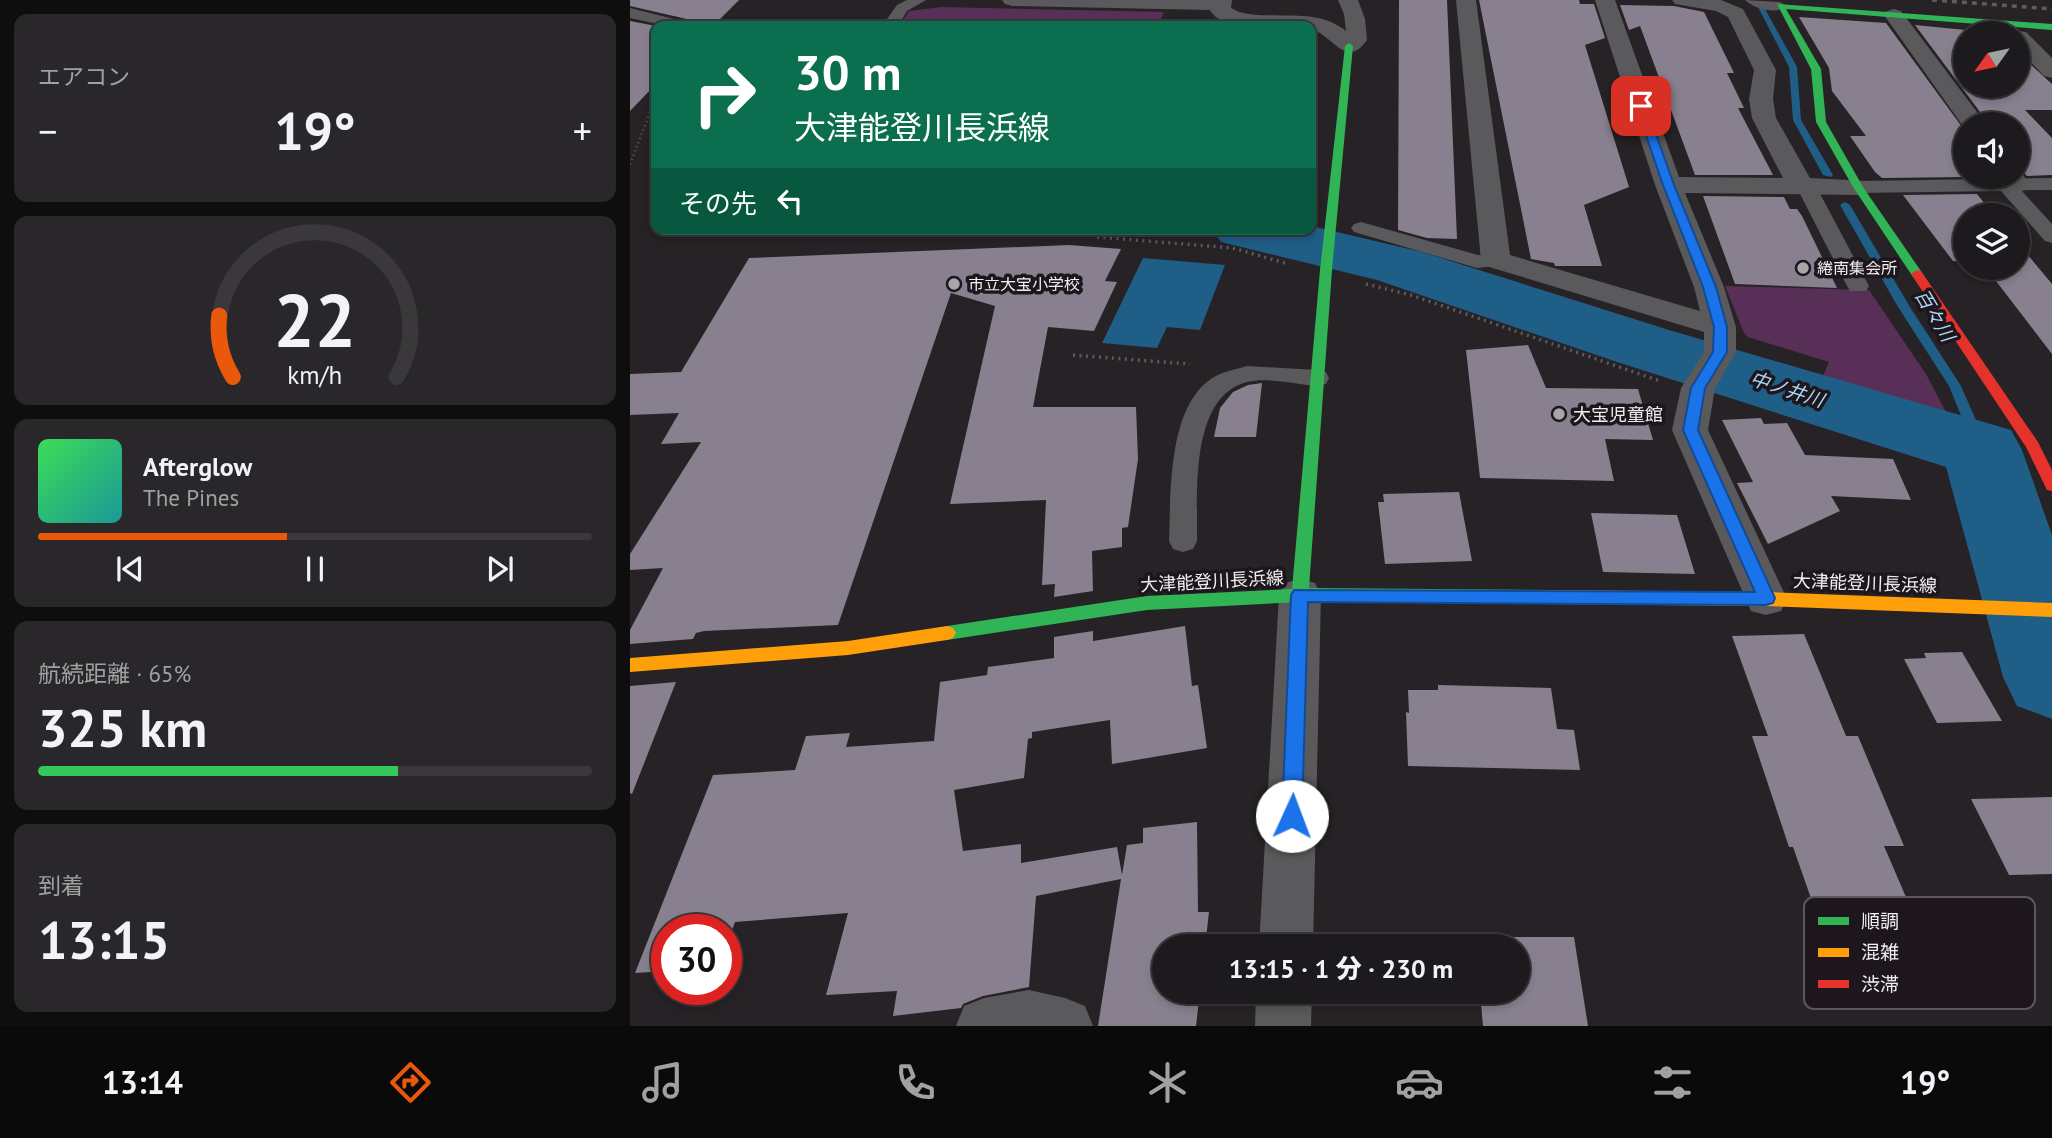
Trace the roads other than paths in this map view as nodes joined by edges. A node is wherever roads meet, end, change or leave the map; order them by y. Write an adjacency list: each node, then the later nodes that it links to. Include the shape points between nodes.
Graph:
1 (919, 0): 13 (lane, via 902,8)
2 (1012, 0): 8 (street)
3 (1348, 0): 19 (street, via 1356,32 1356,40)
4 (1466, 0): 32 (street)
5 (1605, 0): 26 (street)
6 (1682, 0): 28 (street, via 1736,13 1765,70 1764,118)
7 (1752, 0): 9 (lane)
8 (1221, 2): 14 (street, via 1220,10 1228,16)
9 (1780, 6): 11 (street); 27 (street, via 1816,69 1821,122)
10 (630, 13): 12 (lane)
11 (1894, 15): 15 (street); 22 (street)
12 (664, 21)
13 (893, 21)
14 (1264, 21)
15 (1953, 23)
16 (1316, 24): 19 (street, via 1335,31)
17 (2052, 27): 18 (street)
18 (2030, 29)
19 (1349, 46): 35 (street)
20 (2030, 50): 21 (street)
21 (2052, 71)
22 (1965, 112)
23 (2030, 183): 25 (lane)
24 (1953, 184): 27 (lane)
25 (2052, 184)
26 (1668, 185): 28 (street); 34 (street, via 1709,287)
27 (1858, 187): 28 (street); 36 (street, via 2033,446)
28 (1805, 188): 33 (lane)
29 (2017, 189): 31 (lane)
30 (1362, 228): 32 (lane, via 1477,262)
31 (2052, 237)
32 (1496, 260): 34 (street)
33 (1858, 286)
34 (1720, 339): 39 (street, via 1697,391 1690,430)
35 (1317, 378): 37 (lane, via 1246,374 1224,383 1204,400 1189,440); 38 (street)
36 (2052, 486)
37 (1184, 541)
38 (1300, 595): 39 (street, 大津能登川長浜線); 41 (street, 大津能登川長浜線, via 1147,603 848,648); 42 (street)
39 (1766, 598): 40 (street, 大津能登川長浜線)
40 (2052, 610)
41 (630, 665)
42 (1287, 934)
43 (1284, 1004): 46 (street)
44 (984, 1026): 45 (street, via 1029,1018)
45 (1065, 1026)
46 (1283, 1026)

